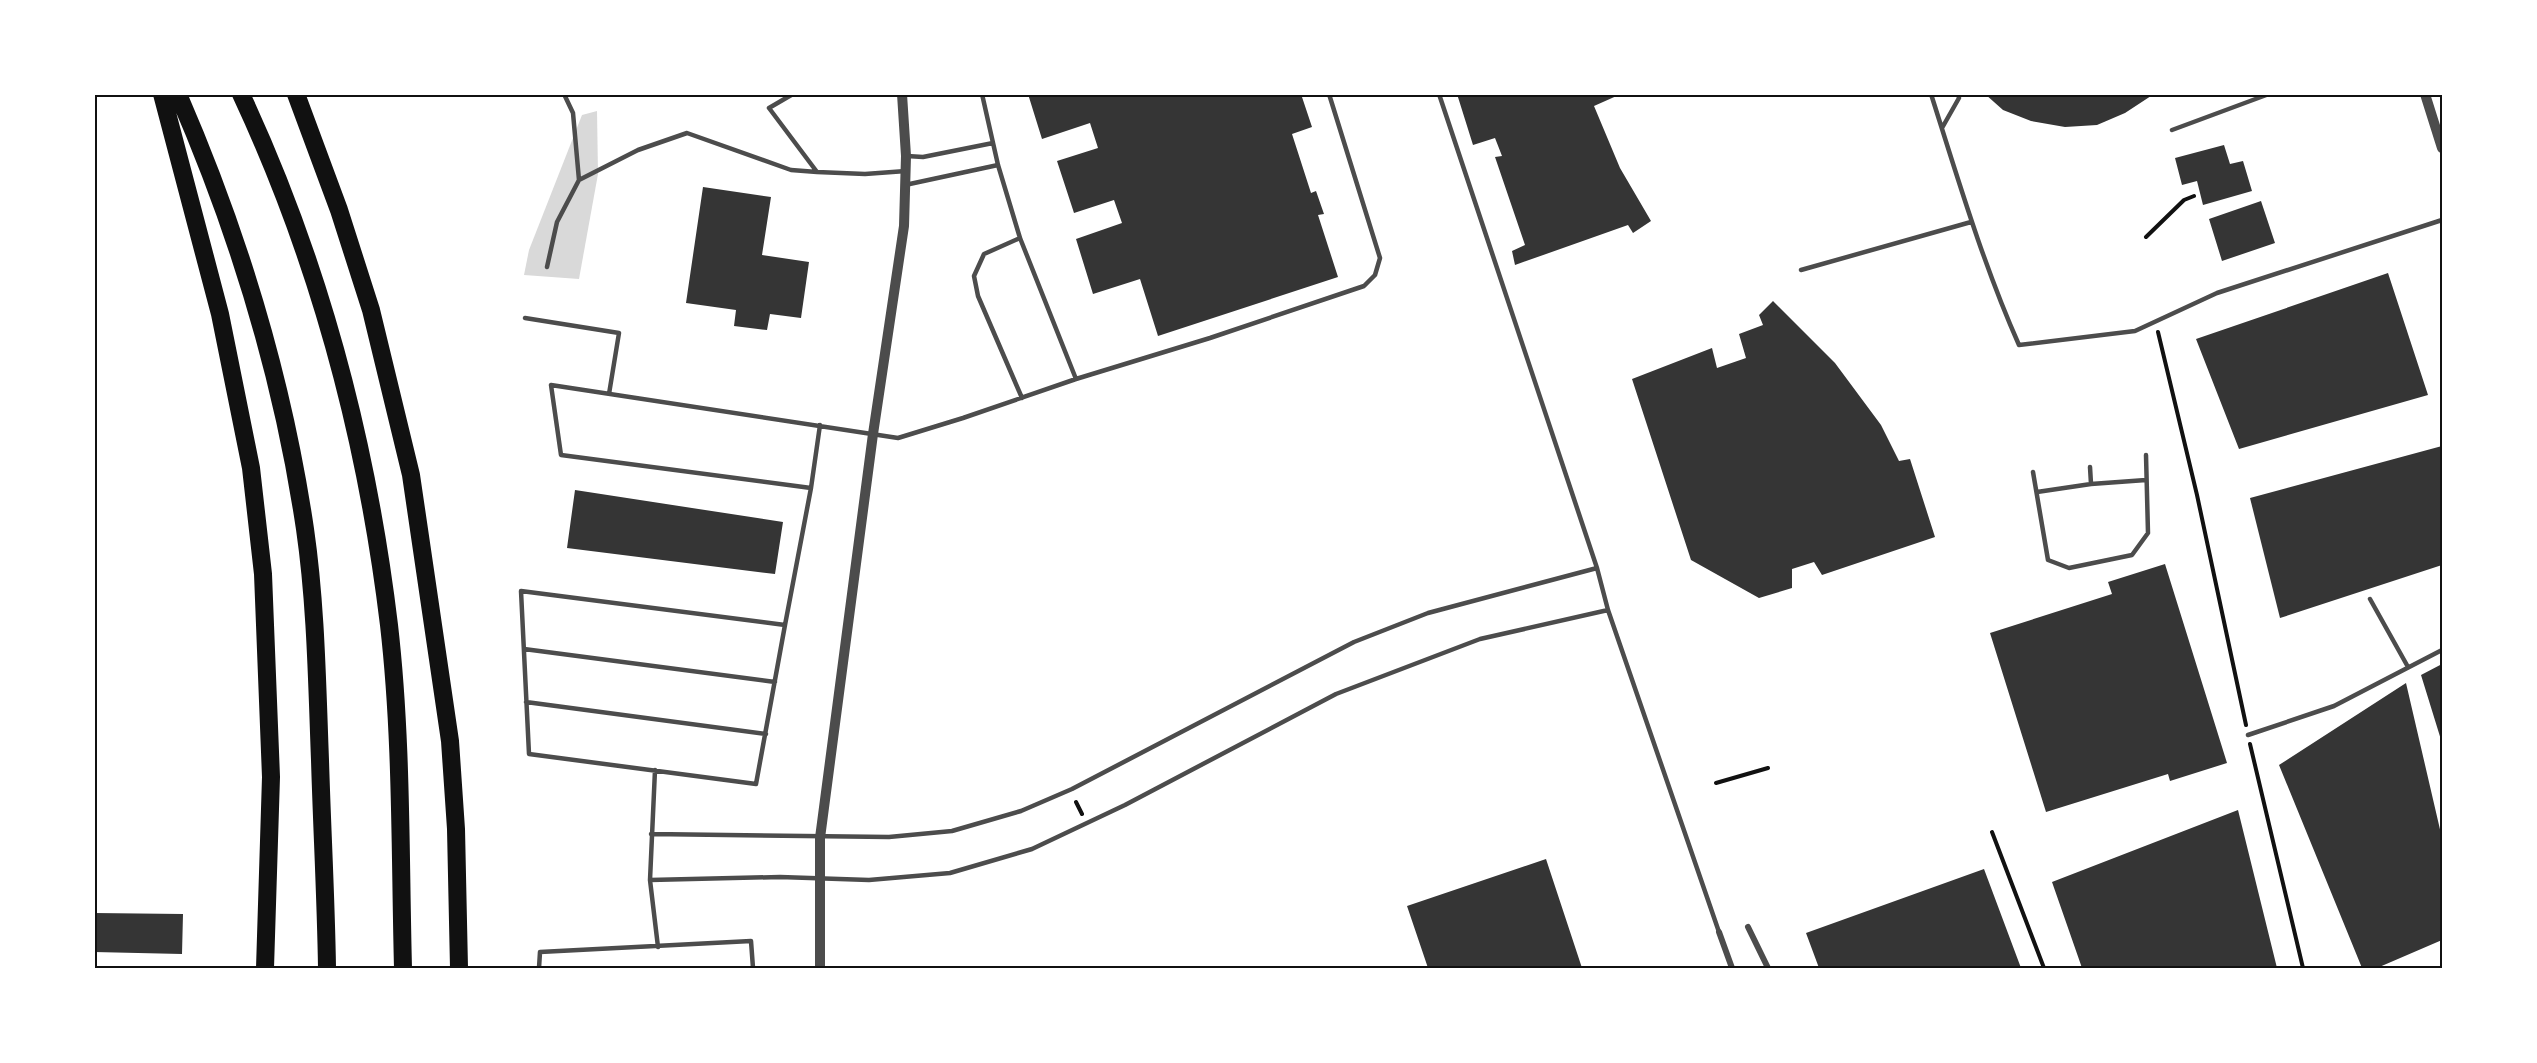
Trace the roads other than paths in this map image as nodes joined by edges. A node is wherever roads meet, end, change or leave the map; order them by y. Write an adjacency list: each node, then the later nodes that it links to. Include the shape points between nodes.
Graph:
1 (162, 94): 62 (highway, via 220,314 251,468 263,574 271,777)
2 (178, 94): 63 (highway, via 224,208 263,335 291,448 305,530 317,658)
3 (241, 94): 64 (highway, via 316,282 365,478 389,625)
4 (296, 94): 65 (highway, via 372,310 411,475 450,741)
5 (564, 94): 23 (lane, via 573,113)
6 (793, 94): 22 (lane, via 768,108)
7 (902, 94): 19 (street)
8 (982, 94): 17 (lane)
9 (1329, 94): 31 (lane, via 1380,258 1375,274 1364,286)
10 (1439, 94): 43 (lane)
11 (1931, 94): 15 (lane)
12 (1958, 94): 15 (lane)
13 (2269, 94): 16 (lane)
14 (2425, 94): 18 (street)
15 (1942, 128): 26 (lane)
16 (2172, 130)
17 (993, 143): 19 (lane, via 922,157); 20 (lane)
18 (2442, 147)
19 (906, 156): 21 (street)
20 (998, 165): 24 (lane); 27 (lane)
21 (906, 171): 22 (lane); 24 (street)
22 (817, 172): 23 (lane, via 791,170 687,133 638,150)
23 (579, 180): 28 (lane, via 557,222)
24 (905, 184): 35 (street, via 904,226)
25 (2442, 220): 26 (lane, via 2217,293 2135,331 2019,345)
26 (1971, 222): 29 (lane)
27 (1020, 238): 31 (lane); 33 (lane, via 984,254 974,276 978,296)
28 (547, 267)
29 (1801, 270)
30 (525, 318): 32 (lane, via 619,333)
31 (1076, 379): 33 (lane)
32 (609, 394): 34 (lane); 41 (lane, via 551,385 561,455)
33 (1022, 398): 35 (lane, via 898,438)
34 (820, 425): 35 (lane); 41 (lane)
35 (873, 434): 56 (street)
36 (2145, 455): 39 (lane)
37 (2090, 467): 40 (lane)
38 (2033, 472): 42 (lane)
39 (2146, 480): 40 (lane); 42 (lane, via 2148,533 2132,555 2069,568 2048,560)
40 (2091, 484): 42 (lane)
41 (811, 488): 46 (lane)
42 (2037, 492)
43 (1597, 568): 45 (lane); 56 (lane, via 1428,613 1354,642 1021,812 952,831)
44 (2370, 599): 49 (lane)
45 (1608, 610): 57 (lane, via 1480,639 1336,694 1125,805 1032,849 950,873 869,880); 60 (lane)
46 (785, 625): 47 (lane, via 521,591); 50 (lane)
47 (524, 649): 50 (lane); 51 (lane)
48 (2442, 650): 49 (lane)
49 (2408, 667): 53 (lane, via 2334,706)
50 (775, 682): 52 (lane)
51 (526, 702): 52 (lane); 54 (lane, via 529,754)
52 (766, 734): 54 (lane, via 756,784)
53 (2248, 735)
54 (655, 770): 55 (lane)
55 (651, 834): 56 (lane); 58 (lane)
56 (820, 838): 57 (street)
57 (818, 877): 58 (lane); 68 (street)
58 (650, 880): 61 (lane)
59 (1748, 927): 70 (street)
60 (1719, 932): 69 (street)
61 (658, 947): 66 (lane, via 540,952); 67 (lane, via 751,941)
62 (264, 969)
63 (327, 969)
64 (402, 969)
65 (459, 969)
66 (539, 969)
67 (753, 969)
68 (820, 969)
69 (1732, 969)
70 (1768, 969)

